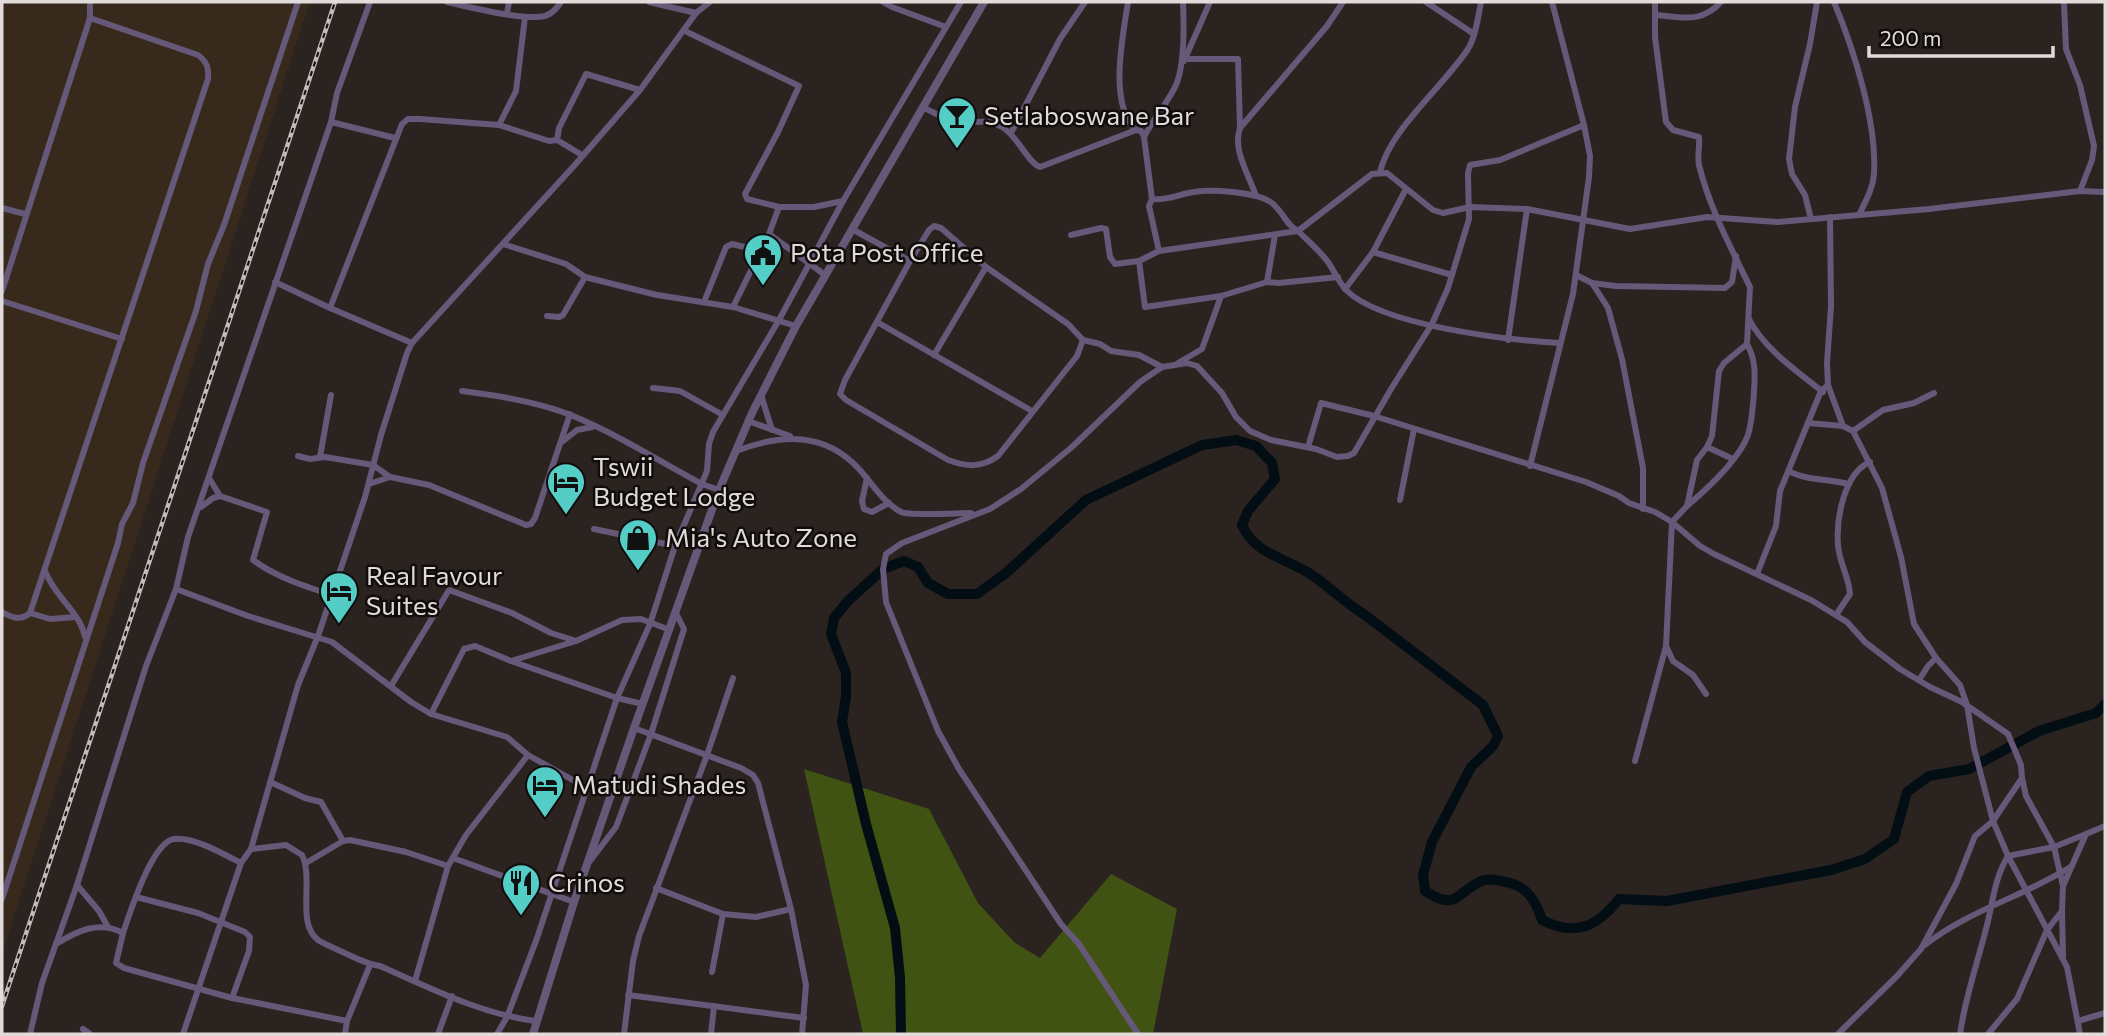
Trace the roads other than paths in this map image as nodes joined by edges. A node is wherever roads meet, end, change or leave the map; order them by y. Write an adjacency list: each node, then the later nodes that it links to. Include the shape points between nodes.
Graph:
1 (90, 2): 29 (street)
2 (298, 2): 168 (street)
3 (370, 2): 37 (street)
4 (447, 2): 25 (street)
5 (509, 2): 25 (street)
6 (561, 2): 28 (street, via 545,16)
7 (649, 2): 26 (street)
8 (710, 2): 26 (street)
9 (883, 2): 30 (street)
10 (961, 2): 30 (street)
11 (984, 2): 36 (street)
12 (1085, 2): 42 (street, via 1060,39)
13 (1128, 2): 41 (street, via 1120,52 1121,91 1128,122)
14 (1183, 2): 34 (street)
15 (1210, 2): 33 (street)
16 (1343, 2): 40 (street)
17 (1426, 2): 32 (street)
18 (1481, 2): 32 (street)
19 (1552, 2): 39 (street)
20 (1655, 2): 27 (street)
21 (1721, 2): 27 (street, via 1704,17)
22 (1816, 2): 63 (street, via 1789,159)
23 (1834, 2): 59 (street, via 1856,64 1872,150 1874,174)
24 (2064, 2): 49 (street, via 2066,48 2094,146)
25 (507, 13): 28 (street)
26 (696, 13): 31 (street)
27 (1655, 15): 61 (street, via 1666,122 1673,130 1699,137 1698,162)
28 (525, 17): 38 (street, via 516,91)
29 (90, 18): 58 (street); 99 (street, via 198,55 209,70)
30 (946, 27): 53 (street)
31 (685, 31): 35 (street); 54 (street, via 799,86 745,194 747,199)
32 (1474, 34): 47 (street, via 1469,47 1383,158)
33 (1185, 59): 34 (street); 40 (street, via 1238,59)
34 (1181, 71): 43 (street)
35 (640, 90): 45 (street, via 586,74); 46 (street)
36 (922, 107): 42 (street, via 953,121 991,122); 64 (street)
37 (331, 122): 44 (street); 83 (street)
38 (499, 125): 44 (street, via 408,119); 45 (street)
39 (1584, 125): 55 (street, via 1500,160 1470,165); 62 (street, via 1590,156)
40 (1240, 128): 51 (street, via 1237,147)
41 (1136, 130): 42 (street, via 1040,167); 43 (street)
42 (1011, 133)
43 (1144, 137): 52 (street)
44 (395, 138): 92 (street)
45 (557, 140): 46 (street)
46 (582, 155): 69 (street)
47 (1380, 172): 48 (street); 65 (street)
48 (1406, 189): 55 (street, via 1443,213); 72 (street)
49 (2080, 191): 50 (street); 59 (street)
50 (2105, 192)
51 (1256, 196): 52 (street, via 1196,191); 65 (street, via 1271,202)
52 (1152, 199): 71 (street)
53 (843, 201): 54 (street); 76 (street)
54 (779, 207): 66 (street)
55 (1470, 207): 57 (street); 79 (street)
56 (2, 208): 58 (street)
57 (1527, 209): 62 (street); 101 (street)
58 (25, 214): 87 (street)
59 (1859, 215): 60 (street)
60 (1830, 217): 63 (street); 108 (street)
61 (1717, 218): 62 (street, via 1630,229); 63 (street); 73 (street)
62 (1582, 219): 80 (street)
63 (1811, 219)
64 (852, 229): 74 (street); 78 (street)
65 (1298, 231): 68 (street); 82 (street)
66 (769, 234): 70 (street); 76 (street)
67 (1071, 235): 75 (street, via 1106,229 1115,264)
68 (1275, 235): 71 (street); 84 (street)
69 (503, 244): 81 (street, via 566,264); 103 (street)
70 (761, 250): 90 (street, via 732,244 726,247); 91 (street)
71 (1159, 251): 75 (street)
72 (1373, 252): 79 (street); 86 (street)
73 (1736, 256): 85 (street, via 1732,282 1725,288); 94 (street, via 1750,287)
74 (910, 261): 77 (street, via 934,226); 96 (street)
75 (1139, 261): 88 (street, via 1145,307)
76 (810, 263): 78 (street); 95 (street)
77 (986, 267): 100 (street, via 1068,324); 105 (street)
78 (825, 275): 98 (street)
79 (1452, 275): 97 (street)
80 (1576, 275): 85 (street); 102 (street)
81 (585, 277): 90 (street); 93 (street, via 563,315)
82 (1338, 277): 84 (street); 86 (street)
83 (275, 282): 92 (street); 140 (street)
84 (1267, 282): 88 (street)
85 (1592, 283): 151 (street, via 1608,308 1622,359 1643,468)
86 (1345, 289): 97 (street, via 1384,312)
87 (2, 291)
88 (1221, 296): 106 (street, via 1202,349)
89 (2, 301): 99 (street)
90 (704, 302): 91 (street)
91 (733, 307): 95 (street)
92 (330, 308): 103 (street)
93 (547, 316)
94 (1749, 317): 104 (street); 111 (street, via 1765,342)
95 (779, 320): 98 (street); 118 (street)
96 (877, 322): 105 (street); 116 (street, via 841,394 948,460 965,466 990,462)
97 (1432, 324): 101 (street); 119 (street)
98 (796, 326): 113 (street)
99 (122, 340): 156 (street)
100 (1083, 340): 107 (street, via 1139,355); 116 (street, via 1077,356)
101 (1508, 340): 102 (street)
102 (1559, 343): 137 (street)
103 (412, 344): 136 (street)
104 (1747, 344): 130 (street, via 1719,371); 134 (street, via 1755,367 1753,407 1748,435)
105 (934, 355): 116 (street)
106 (1176, 364): 107 (street); 129 (street, via 1197,366 1250,431)
107 (1162, 367): 152 (street, via 1021,489)
108 (1828, 385): 111 (street); 115 (street)
109 (653, 388): 118 (street, via 680,391)
110 (462, 391): 117 (street)
111 (1821, 391): 115 (street); 121 (street)
112 (1934, 393): 126 (street, via 1883,410)
113 (761, 394): 120 (street); 125 (street)
114 (331, 395): 133 (street)
115 (1834, 398): 122 (street)
116 (1032, 411)
117 (570, 414): 123 (street); 128 (street)
118 (723, 415): 143 (street, via 711,437)
119 (1374, 416): 124 (street); 129 (street, via 1359,446 1348,456); 129 (street, via 1321,402)
120 (748, 421): 125 (street); 131 (street)
121 (1808, 423): 122 (street); 138 (street)
122 (1843, 426): 126 (street)
123 (598, 427): 128 (street, via 577,430); 143 (street)
124 (1414, 429): 137 (street); 147 (street)
125 (772, 430): 127 (street)
126 (1853, 431): 135 (street)
127 (796, 437): 131 (street); 141 (street, via 835,450)
128 (560, 444): 139 (street, via 535,519 526,525 429,485)
129 (1308, 447)
130 (1707, 447): 134 (street); 149 (street, via 1697,460)
131 (736, 451): 145 (street)
132 (298, 456): 133 (street)
133 (320, 457): 136 (street)
134 (1733, 459): 149 (street)
135 (1870, 462): 144 (street, via 1856,470); 171 (street, via 1890,511 1914,624)
136 (373, 465): 139 (street); 142 (street)
137 (1530, 466): 151 (street, via 1578,479)
138 (1788, 471): 144 (street); 157 (street, via 1777,500 1776,526)
139 (390, 477): 142 (street)
140 (209, 478): 146 (street); 150 (street)
141 (867, 478): 148 (street); 148 (street, via 864,509 872,512)
142 (369, 484): 159 (street)
143 (702, 484): 145 (street); 155 (street)
144 (1848, 484): 163 (street, via 1838,544 1850,594)
145 (719, 490): 162 (street)
146 (220, 496): 150 (street); 159 (street, via 267,512 253,560 299,585)
147 (1400, 500)
148 (889, 503): 152 (street, via 905,513)
149 (1687, 506): 153 (street)
150 (199, 508): 158 (street)
151 (1643, 509): 153 (street)
152 (976, 513): 247 (street, via 889,551 883,564 886,601 959,769)
153 (1672, 522): 157 (street, via 1700,546); 170 (street)
154 (594, 529): 155 (street)
155 (675, 546): 165 (street)
156 (45, 571): 161 (street); 164 (street)
157 (1757, 574): 163 (street)
158 (176, 589): 167 (street); 203 (street, via 146,666)
159 (332, 595): 167 (street)
160 (2, 612): 161 (street, via 10,618)
161 (30, 612): 164 (street, via 50,619)
162 (676, 612): 166 (street); 182 (street, via 684,629)
163 (1836, 615): 174 (street)
164 (75, 617): 168 (street)
165 (650, 624): 166 (street); 169 (street, via 641,619 622,620); 177 (street)
166 (670, 629): 178 (street)
167 (318, 636): 175 (street); 187 (street, via 298,685)
168 (86, 639): 209 (street)
169 (576, 641): 172 (street); 175 (street, via 449,590)
170 (1666, 646): 176 (street, via 1673,661 1693,675); 185 (street)
171 (1936, 658): 174 (street); 179 (street, via 1960,685)
172 (511, 661): 177 (street); 180 (street, via 475,646 464,649)
173 (733, 678): 184 (street)
174 (1919, 680): 179 (street)
175 (391, 686): 180 (street)
176 (1706, 694)
177 (617, 698): 178 (street); 188 (street)
178 (643, 704): 181 (street)
179 (1967, 705): 186 (street, via 2008,734); 189 (street)
180 (431, 714): 183 (street, via 507,737)
181 (634, 728): 182 (street); 199 (street)
182 (651, 734): 184 (street); 199 (street, via 617,827)
183 (528, 755): 188 (street); 196 (street)
184 (707, 755): 205 (street); 212 (street, via 748,772 758,783)
185 (1635, 761)
186 (2022, 778): 189 (street); 193 (street, via 2026,796)
187 (270, 782): 192 (street, via 321,802); 194 (street)
188 (587, 788): 207 (street)
189 (1993, 821): 195 (street); 220 (street, via 1975,836 1956,884)
190 (2105, 827): 191 (street)
191 (2087, 834): 193 (street); 201 (street)
192 (343, 841): 198 (street); 200 (street, via 406,852)
193 (2054, 847): 195 (street); 202 (street)
194 (251, 849): 197 (street); 198 (street, via 286,845)
195 (2008, 856): 206 (street); 211 (street)
196 (453, 858): 200 (street); 207 (street)
197 (242, 863): 208 (street, via 196,843 174,839 160,849); 215 (street)
198 (306, 863): 222 (street, via 307,911 313,936)
199 (587, 865): 210 (street)
200 (448, 866): 224 (street)
201 (2073, 866): 202 (street); 204 (street)
202 (2060, 874): 204 (street); 206 (street)
203 (77, 885): 216 (street); 219 (street)
204 (2063, 886): 213 (street)
205 (656, 888): 214 (street); 226 (street, via 639,936)
206 (2026, 891): 211 (street); 217 (street)
207 (550, 894): 210 (street); 231 (street)
208 (136, 897): 215 (street); 218 (street)
209 (2, 899)
210 (574, 902): 234 (street)
211 (1990, 907): 220 (street); 249 (street)
212 (791, 909): 214 (street, via 756,917); 232 (street, via 806,985)
213 (2062, 911): 217 (street); 221 (street)
214 (723, 914): 223 (street)
215 (222, 924): 225 (street); 228 (street, via 245,932 251,942)
216 (108, 928): 218 (street); 219 (street, via 79,930)
217 (2047, 930): 221 (street); 250 (street, via 2017,999)
218 (123, 933): 225 (street, via 116,963)
219 (56, 944): 237 (street)
220 (1921, 949): 248 (street)
221 (2063, 958): 235 (street)
222 (370, 965): 224 (street); 233 (street)
223 (712, 972)
224 (415, 981): 227 (street)
225 (199, 989): 228 (street); 239 (street)
226 (628, 995): 229 (street); 244 (street)
227 (452, 996): 231 (street); 241 (street)
228 (232, 998): 233 (street)
229 (714, 1006): 232 (street); 245 (street)
230 (2105, 1013): 235 (street)
231 (507, 1017): 234 (street); 242 (street)
232 (804, 1018): 246 (street)
233 (347, 1021): 240 (street)
234 (535, 1021): 243 (street)
235 (2078, 1021): 251 (street)
236 (83, 1029): 238 (street)
237 (30, 1034)
238 (90, 1034)
239 (183, 1034)
240 (345, 1034)
241 (438, 1034)
242 (497, 1034)
243 (533, 1034)
244 (624, 1034)
245 (711, 1034)
246 (802, 1034)
247 (1138, 1034)
248 (1838, 1034)
249 (1960, 1034)
250 (1988, 1034)
251 (2080, 1034)

